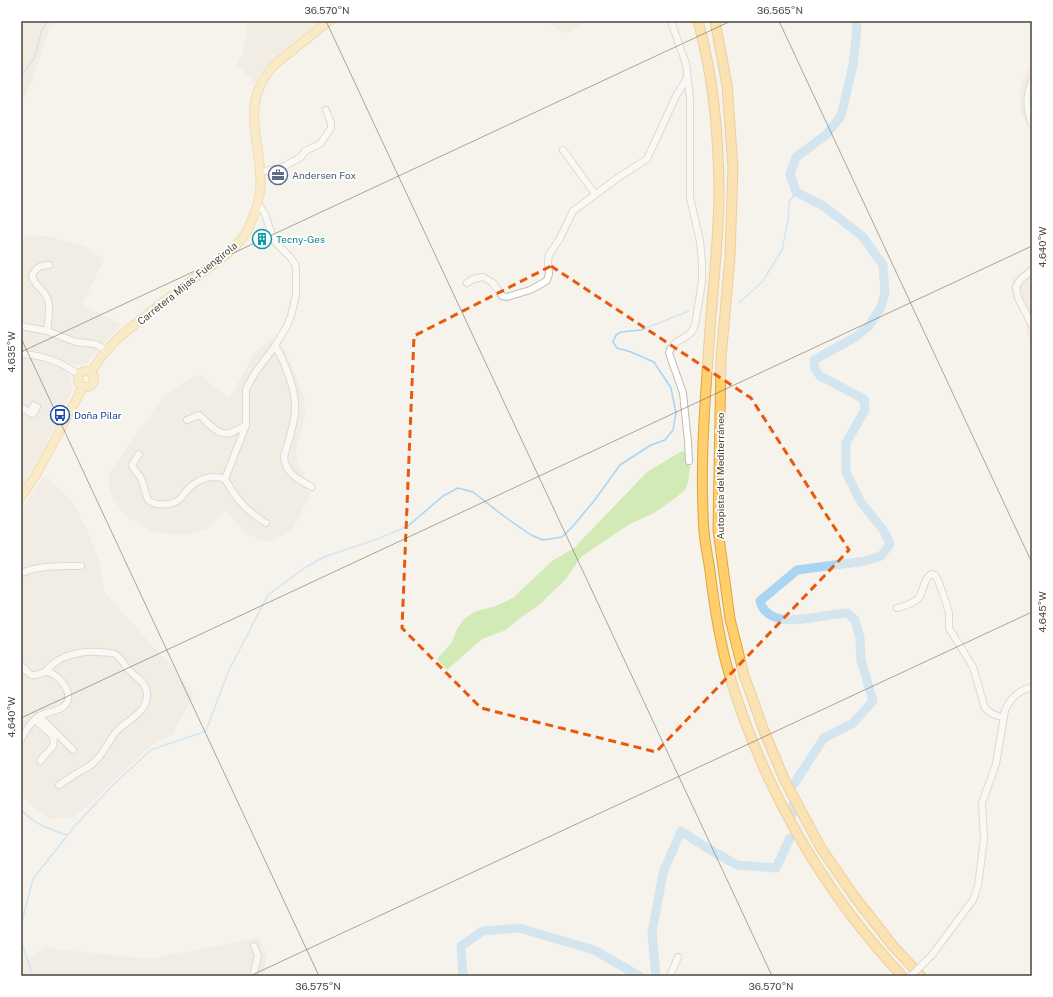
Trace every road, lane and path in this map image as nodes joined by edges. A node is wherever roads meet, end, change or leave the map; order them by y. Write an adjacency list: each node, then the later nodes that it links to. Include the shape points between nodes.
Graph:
1 (329, 21): 10 (main road, Carretera Mijas-Fuengirola, via 274,65 261,82 254,104)
2 (671, 21): 5 (street, via 686,64)
3 (698, 21): 51 (highway, Autopista del Mediterráneo, via 709,68 718,155 716,259 702,453 704,531 715,612 728,670 752,741 778,800 839,900)
4 (715, 21): 53 (highway, Autopista del Mediterráneo, via 727,85 733,167 730,257 721,358 718,530 730,619 744,675 785,781 821,848 854,896 893,946)
5 (687, 78): 11 (street, via 647,160); 30 (street, via 690,99 690,198 700,241 702,282 693,331 674,344 669,353 683,392)
6 (1032, 81): 8 (street, via 1028,96)
7 (326, 110): 10 (street, via 331,123 320,144 281,168)
8 (1032, 124)
9 (563, 150): 11 (street)
10 (259, 172): 12 (main road, Carretera Mijas-Fuengirola, via 260,192)
11 (595, 194): 15 (street, via 573,211 549,255 549,274 540,286 507,297 502,296 493,283 483,277)
12 (257, 204): 19 (street, via 265,214 274,241 291,258 296,269 296,294 291,316); 20 (main road, Carretera Mijas-Fuengirola, via 248,228 235,246 128,330)
13 (49, 266): 18 (street, via 39,267 34,270 32,276 46,295 49,305)
14 (1032, 270): 17 (street, via 1016,287 1018,298)
15 (467, 283)
16 (21, 326): 18 (street)
17 (1032, 326)
18 (47, 331): 20 (street, via 76,342 95,344)
19 (275, 346): 28 (street, via 246,389); 32 (street, via 285,363 295,403 284,463 296,478)
20 (107, 350): 22 (main road, Carretera Mijas-Fuengirola)
21 (21, 354): 23 (street, via 50,359 71,368)
22 (91, 372): 23 (main road); 24 (main road, via 94,382 89,387)
23 (79, 375): 24 (main road, via 78,381)
24 (83, 387): 33 (main road, via 36,474)
25 (21, 407): 26 (street)
26 (30, 412)
27 (187, 420): 28 (street, via 199,415 216,430 225,434 235,432)
28 (246, 424): 31 (street)
29 (138, 454): 31 (street, via 132,466 141,478 148,500 154,504 170,503 180,499 192,485 205,478 215,476)
30 (689, 462)
31 (225, 479): 34 (street, via 245,508)
32 (312, 487)
33 (21, 496)
34 (266, 523)
35 (81, 566): 36 (street, via 39,567)
36 (21, 573)
37 (897, 608): 41 (street, via 919,598 927,577 935,575 946,600 949,628 973,667 985,708 996,716)
38 (21, 664): 39 (street, via 31,674)
39 (45, 672): 42 (street, via 62,682 68,692 68,700 62,708); 46 (street, via 50,665 72,654 115,654 127,669 143,682 147,693 143,709 118,730 97,760)
40 (1032, 687): 41 (street, via 1012,698)
41 (1004, 717): 52 (street, bridge, via 996,764 982,803 984,839 978,886 973,900 932,956)
42 (37, 718): 43 (street); 44 (street); 45 (street, via 54,739 53,746)
43 (21, 739)
44 (73, 750)
45 (40, 760)
46 (59, 785)
47 (254, 946): 49 (street, via 258,956)
48 (678, 957): 50 (street)
49 (253, 976)
50 (670, 976)
51 (902, 976)
52 (911, 976)
53 (921, 976)

